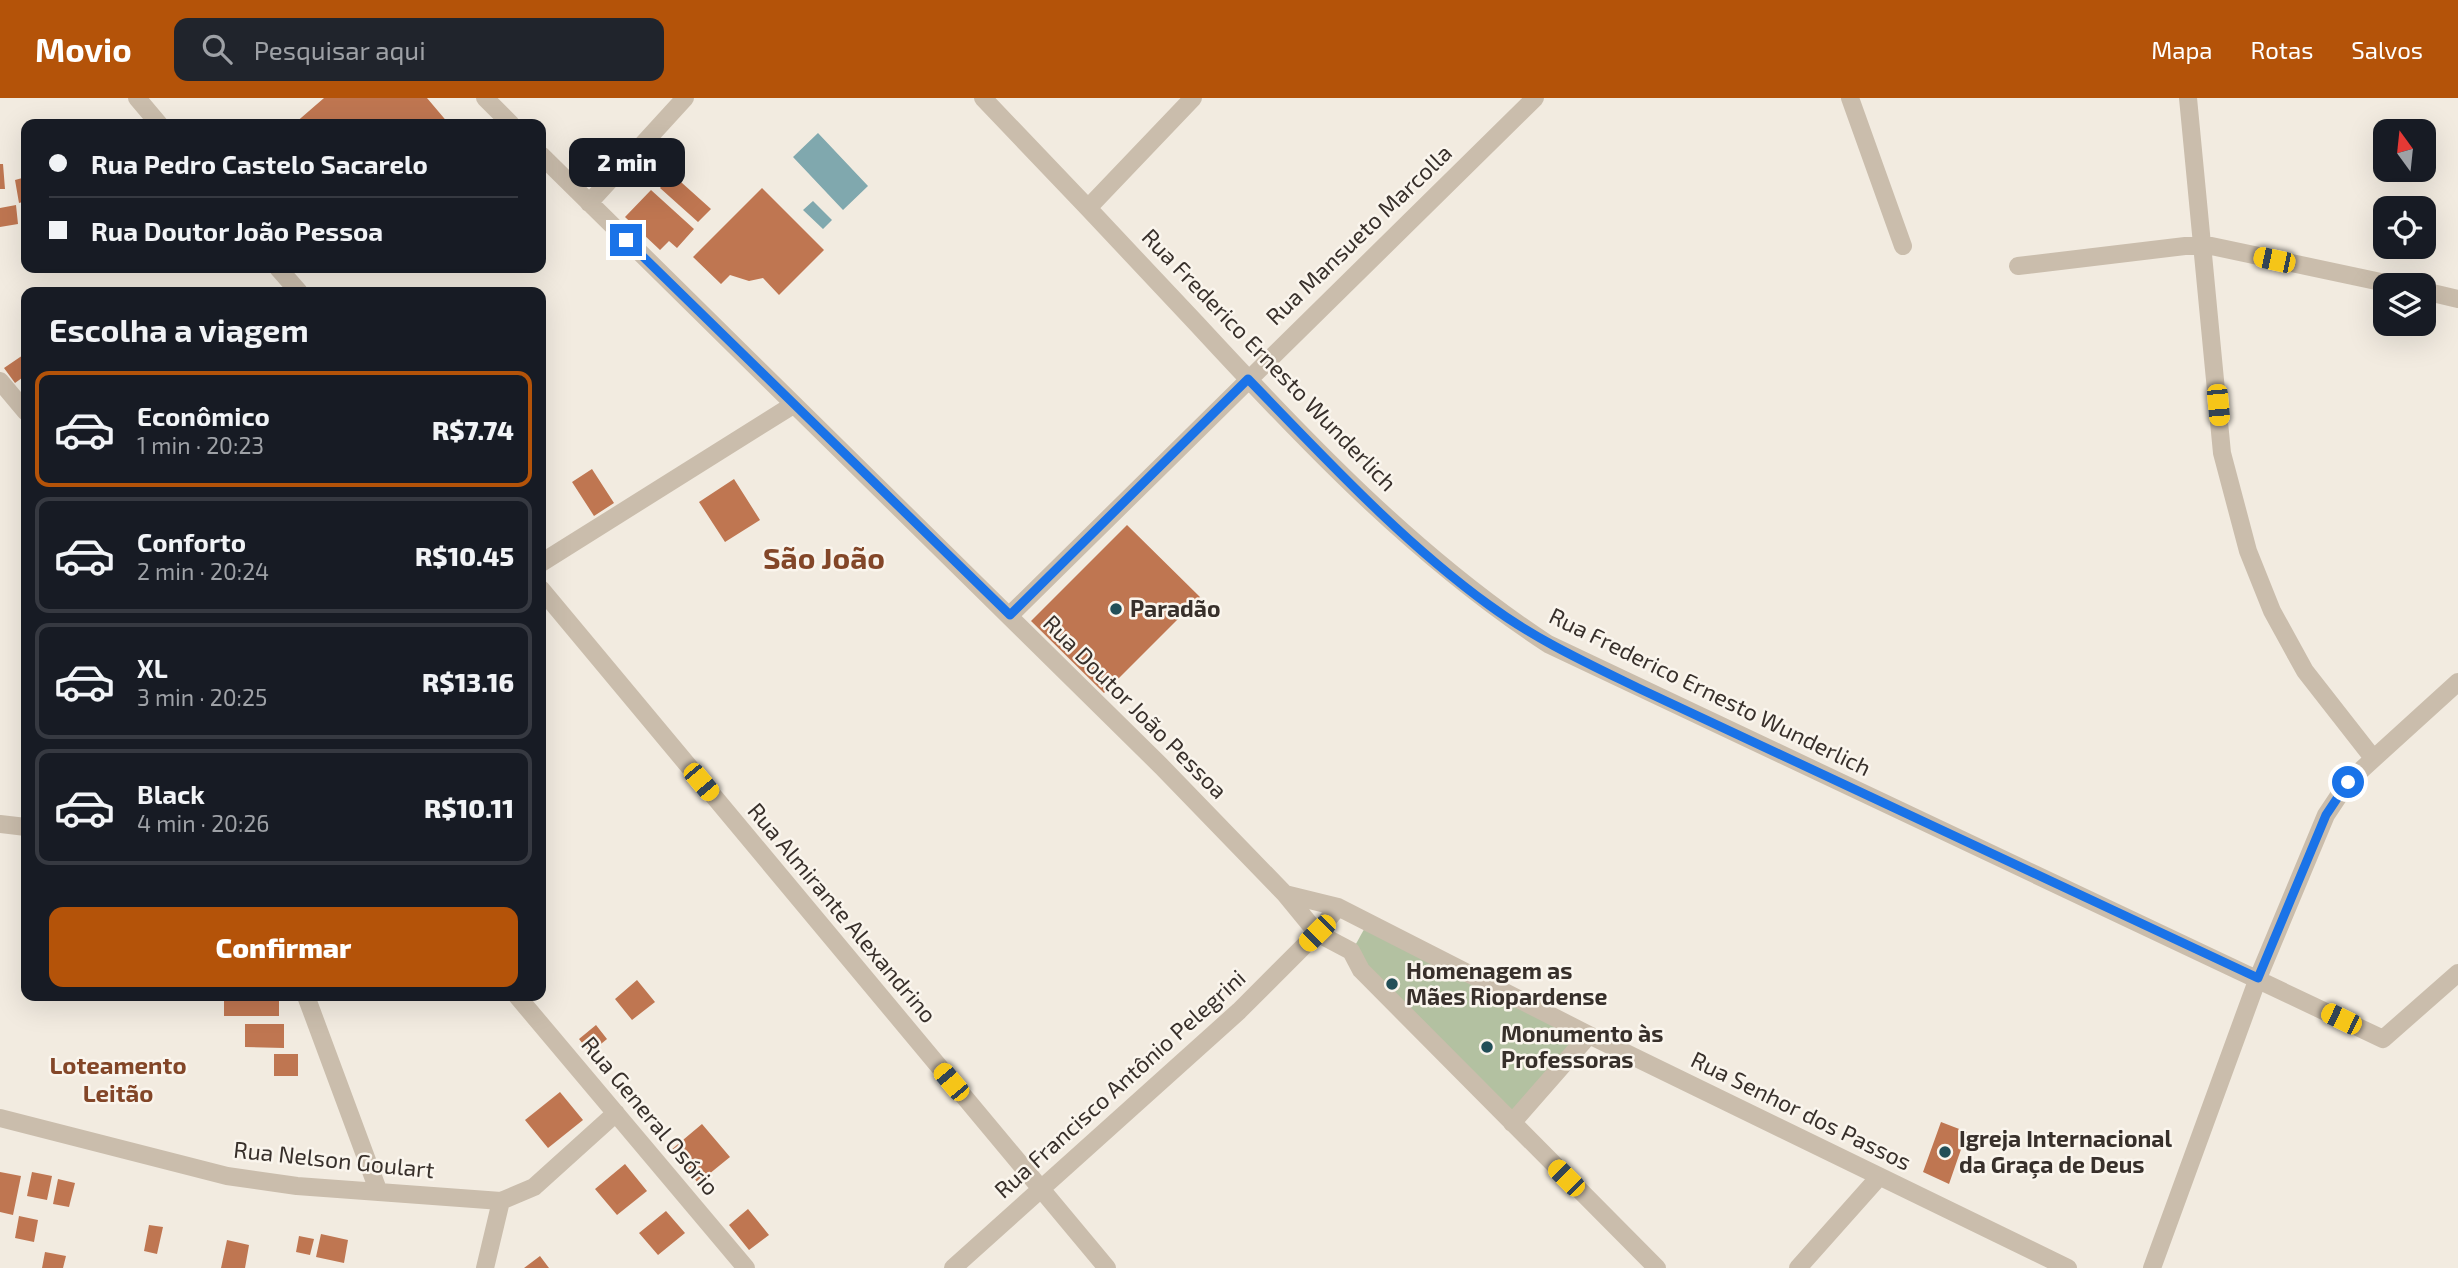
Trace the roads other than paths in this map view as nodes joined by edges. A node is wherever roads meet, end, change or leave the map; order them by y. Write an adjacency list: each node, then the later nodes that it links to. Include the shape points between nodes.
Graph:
1 (137, 98): 9 (street)
2 (485, 98): 10 (street)
3 (685, 98): 12 (street)
4 (983, 98): 13 (street, Rua Frederico Ernesto Wunderlich)
5 (1193, 98): 13 (street)
6 (1535, 98): 22 (street, Rua Mansueto Marcolla)
7 (1850, 98): 15 (street)
8 (2188, 98): 14 (street)
9 (155, 119)
10 (505, 119)
11 (546, 160): 12 (street, Rua Doutor João Pessoa)
12 (589, 203): 24 (street, Rua Doutor João Pessoa)
13 (1088, 208): 22 (street, Rua Frederico Ernesto Wunderlich)
14 (2202, 244): 16 (street); 18 (street); 30 (street, via 2222,453 2248,551 2272,611 2305,671)
15 (1903, 246)
16 (2018, 266)
17 (282, 273): 19 (street)
18 (2373, 280)
19 (295, 287)
20 (2450, 297): 21 (street)
21 (2458, 311)
22 (1248, 379): 28 (street, Rua Mansueto Marcolla); 39 (street, Rua Frederico Ernesto Wunderlich, via 1439,565 1548,643)
23 (0, 381): 25 (street)
24 (793, 405): 26 (street); 28 (street, Rua Doutor João Pessoa)
25 (21, 406)
26 (546, 560)
27 (546, 595): 47 (street, Rua Almirante Alexandrino)
28 (1010, 615): 33 (street, Rua Doutor João Pessoa)
29 (2458, 682): 30 (street)
30 (2373, 758): 39 (street, via 2348,782 2326,815)
31 (0, 824): 32 (street)
32 (21, 826)
33 (1285, 894): 34 (street, Rua Senhor dos Passos); 36 (street, Rua Doutor João Pessoa)
34 (1338, 907): 35 (street, Rua Senhor dos Passos); 36 (street, Rua Francisco Antônio Pelegrini)
35 (1367, 922): 37 (street); 42 (street, Rua Senhor dos Passos)
36 (1317, 933): 37 (street, Rua Doutor João Pessoa); 47 (street, Rua Francisco Antônio Pelegrini, via 1239,1011)
37 (1351, 951): 45 (street, Rua Doutor João Pessoa, via 1362,970)
38 (2458, 973): 39 (street, Rua Frederico Ernesto Wunderlich, via 2383,1039)
39 (2258, 978): 57 (street)
40 (308, 1001): 48 (street)
41 (521, 1001): 43 (street, Rua General Osório)
42 (1589, 1035): 45 (street); 46 (street, Rua Senhor dos Passos)
43 (617, 1113): 49 (street, via 534,1187); 51 (street, Rua General Osório)
44 (0, 1118): 48 (street, Rua Nelson Goulart, via 227,1176)
45 (1511, 1123): 54 (street, Rua Doutor João Pessoa)
46 (1879, 1177): 55 (street); 56 (street, Rua Senhor dos Passos)
47 (1040, 1189): 52 (street, Rua Francisco Antônio Pelegrini); 53 (street, Rua Almirante Alexandrino)
48 (378, 1190): 49 (street, Rua Nelson Goulart)
49 (501, 1201): 50 (street)
50 (485, 1268)
51 (746, 1268)
52 (953, 1268)
53 (1107, 1268)
54 (1657, 1268)
55 (1798, 1268)
56 (2067, 1268)
57 (2152, 1268)

